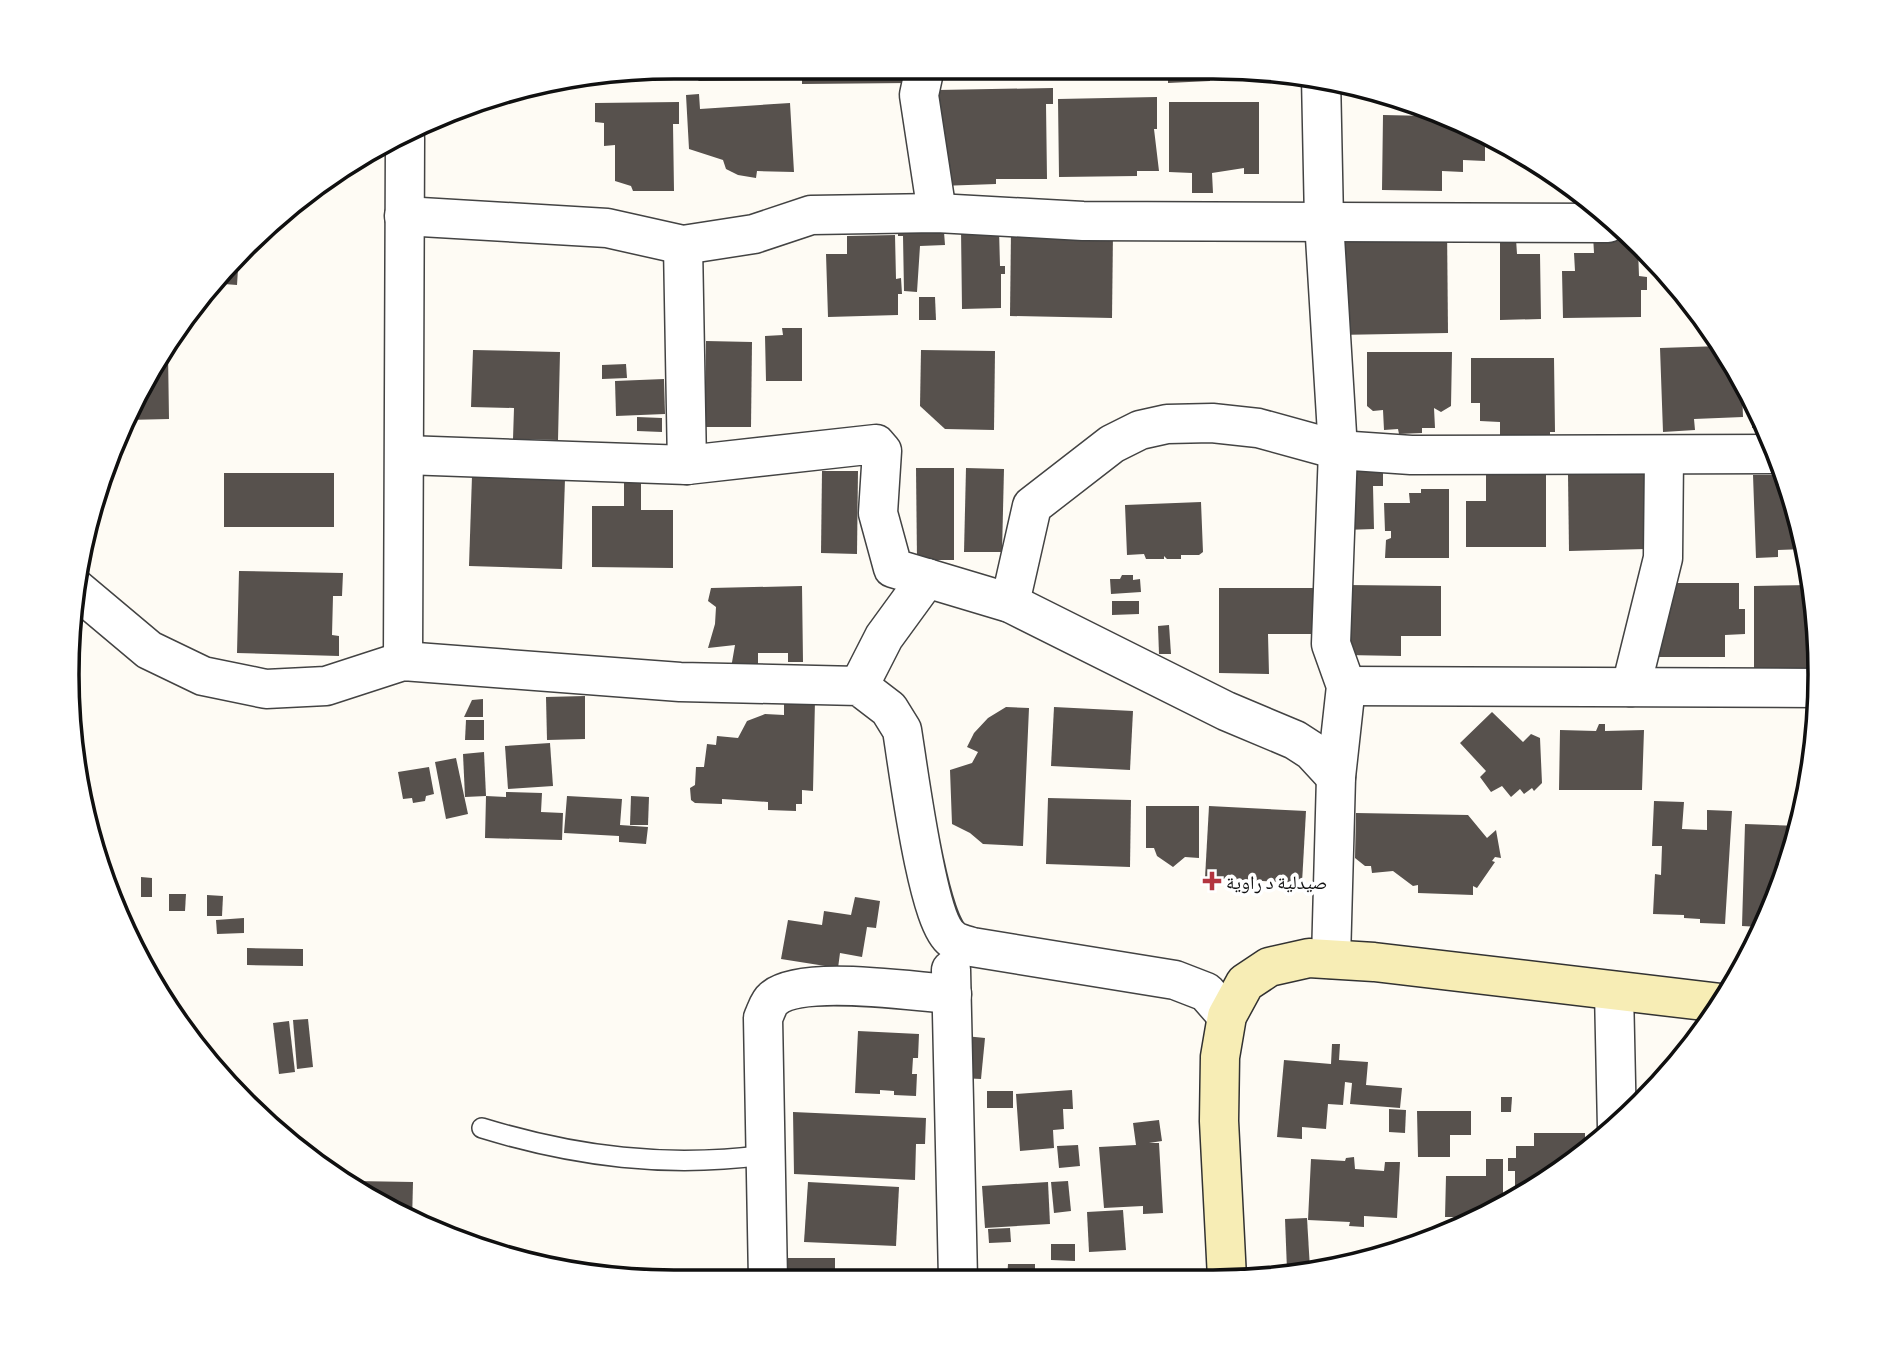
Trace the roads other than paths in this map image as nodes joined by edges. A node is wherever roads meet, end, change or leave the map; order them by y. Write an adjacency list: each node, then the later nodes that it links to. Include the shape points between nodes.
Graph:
1 (922, 79): 4 (street, via 919,95)
2 (1321, 89): 6 (street)
3 (405, 143): 5 (street)
4 (937, 213): 6 (street, via 1083,220); 8 (street, via 811,215 754,234)
5 (404, 215): 8 (street, via 607,228); 11 (street)
6 (1324, 220): 7 (street); 9 (street)
7 (1600, 223)
8 (683, 245): 13 (street)
9 (1338, 450): 12 (street, via 1410,455); 16 (street, via 1235,425 1167,424 1140,429 1112,444 1032,506); 19 (street, via 1331,644)
10 (1766, 454): 12 (street)
11 (405, 455): 13 (street); 17 (street)
12 (1664, 456): 20 (street, via 1662,558)
13 (687, 465): 14 (street, via 876,444 882,451 878,513 893,568)
14 (927, 578): 16 (street); 18 (street, via 884,637)
15 (84, 596): 17 (street, via 149,650 203,676 266,689 326,686)
16 (1010, 603): 22 (street, via 1226,711 1295,740)
17 (403, 661): 18 (street, via 680,682)
18 (859, 685): 23 (street, via 889,709 902,730 931,896)
19 (1346, 686): 20 (street); 22 (street)
20 (1631, 687): 21 (street)
21 (1808, 688)
22 (1336, 777): 24 (street)
23 (951, 939): 26 (street); 28 (street, via 972,947 1175,980 1206,992)
24 (1331, 959): 25 (street); 28 (street, via 1309,958 1269,967 1245,983)
25 (1614, 990): 27 (street); 29 (street)
26 (952, 994): 31 (street, via 842,985 792,988 772,999 763,1018); 33 (street)
27 (1710, 1002)
28 (1227, 1016): 34 (street, via 1220,1057 1219,1121)
29 (1617, 1112)
30 (482, 1128): 31 (lane, via 568,1150 680,1163)
31 (766, 1155): 32 (street)
32 (768, 1270)
33 (958, 1270)
34 (1227, 1270)

